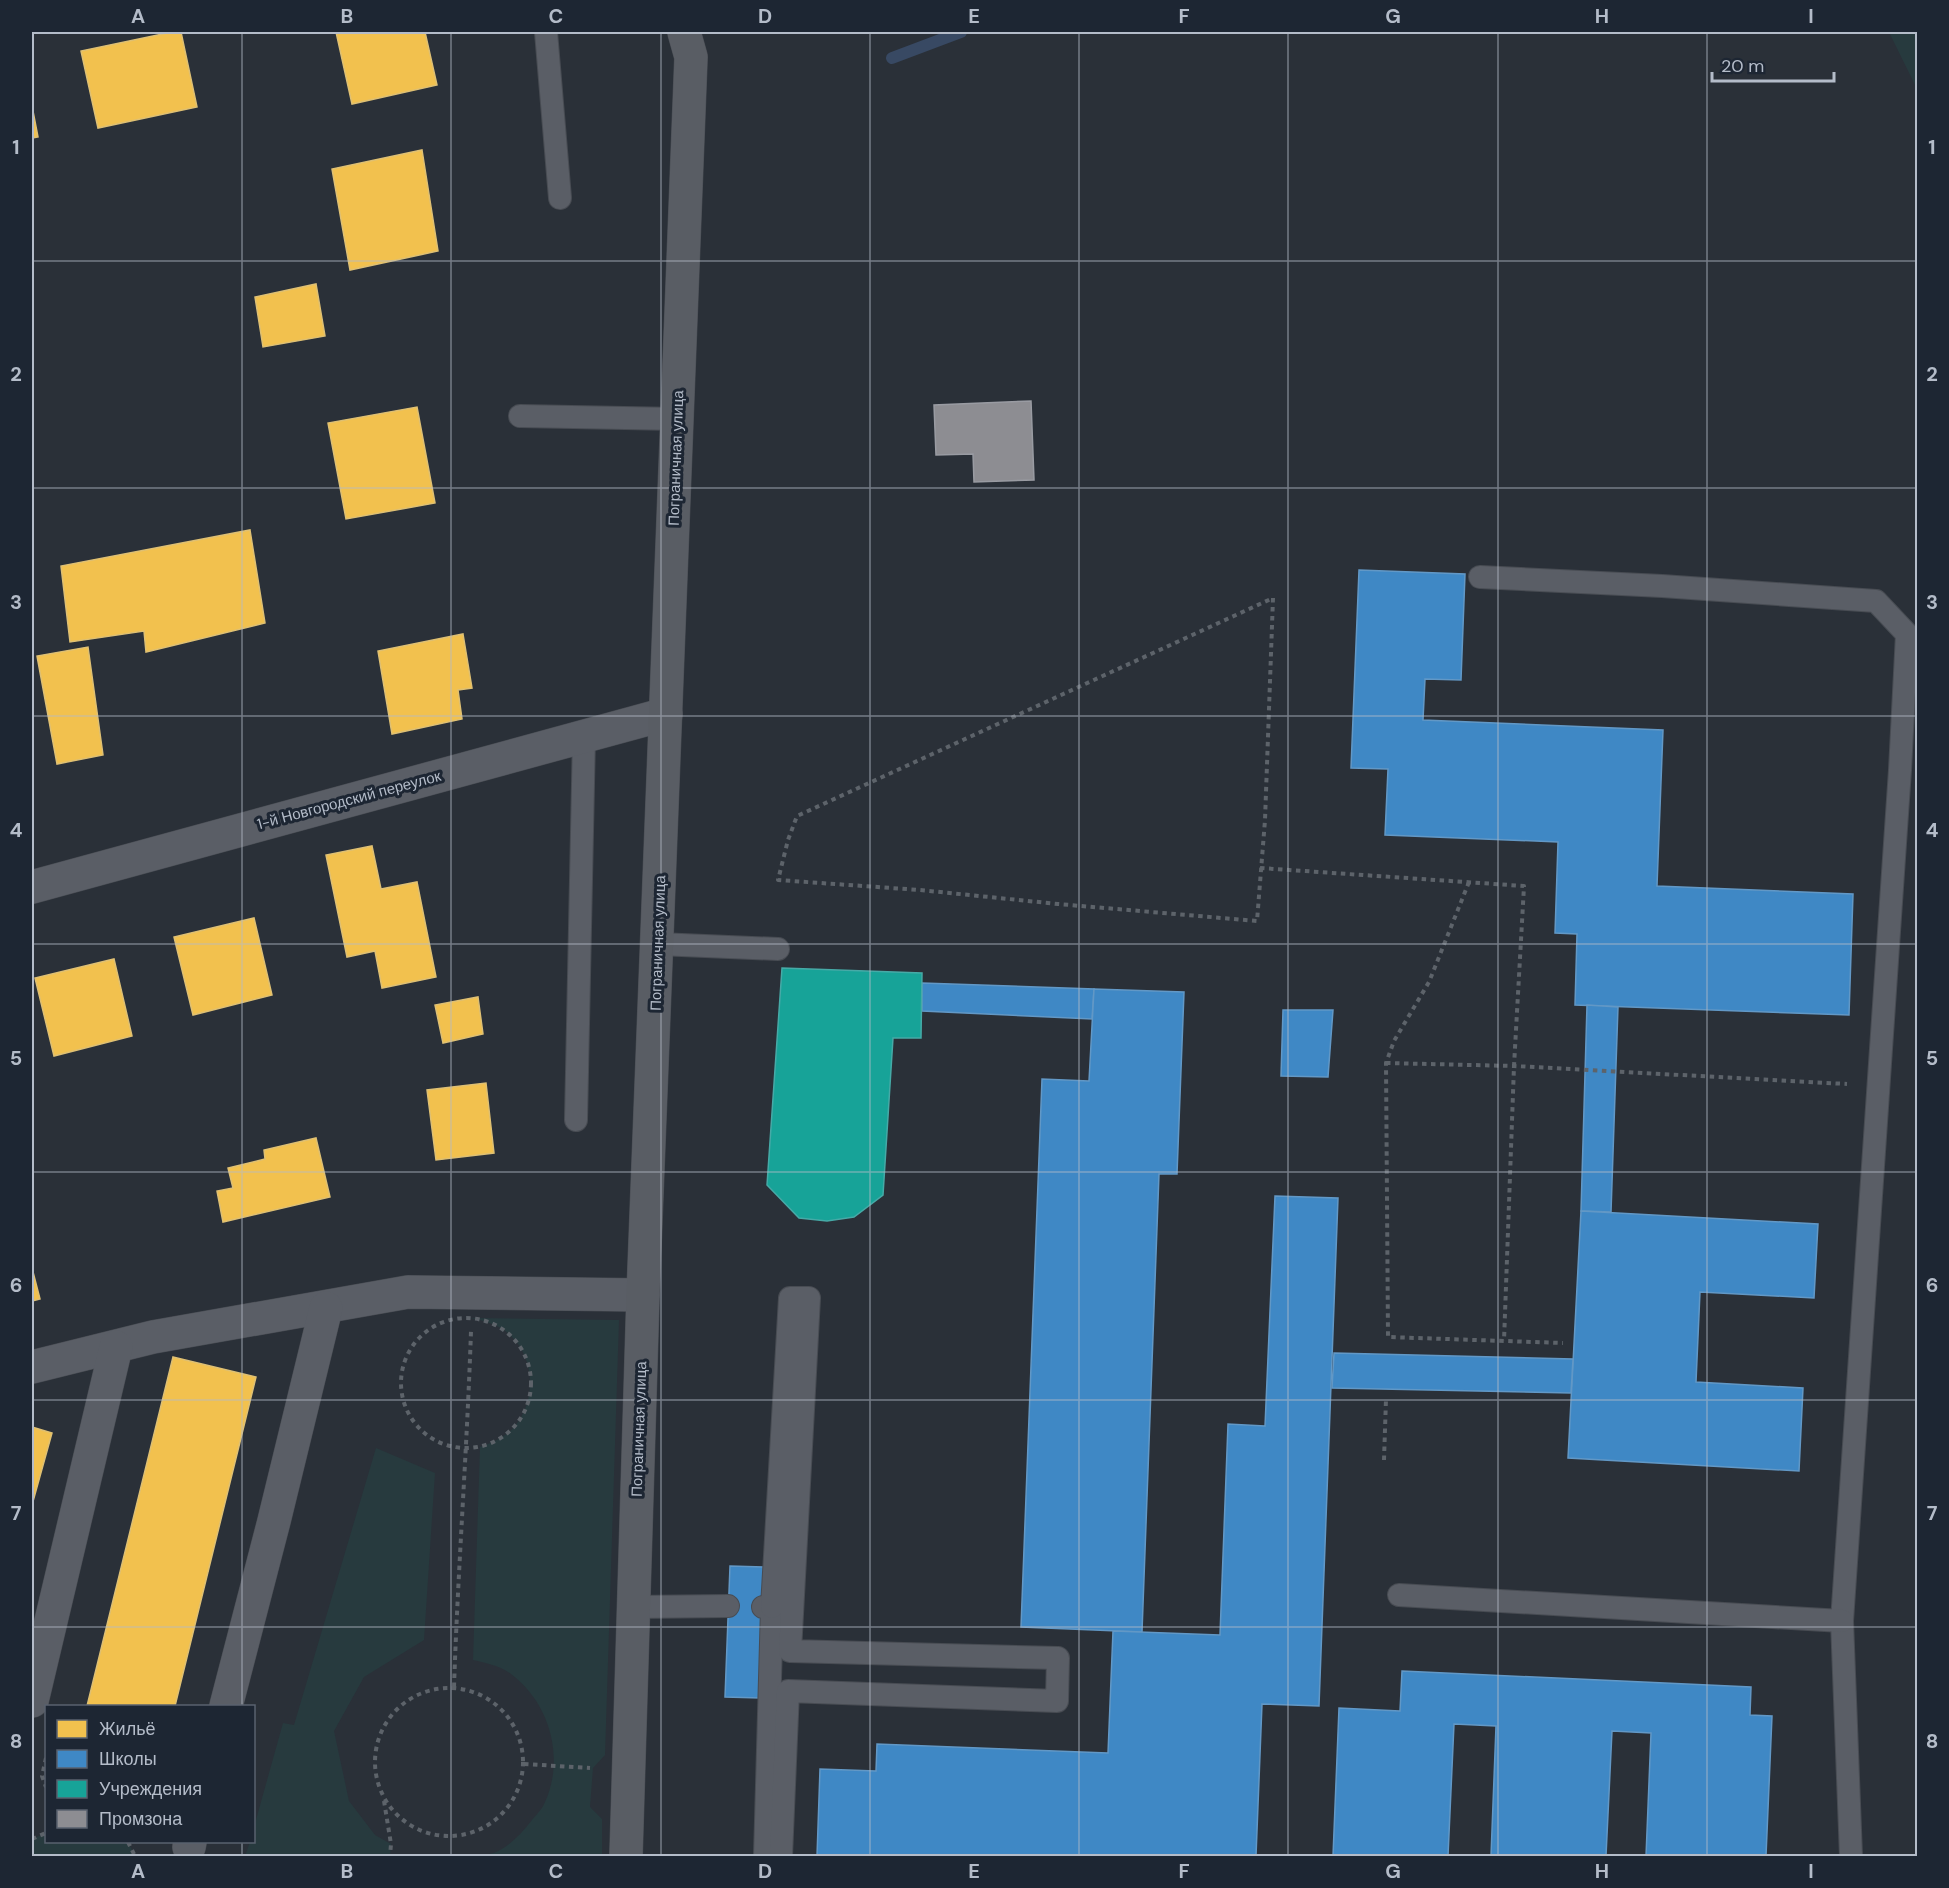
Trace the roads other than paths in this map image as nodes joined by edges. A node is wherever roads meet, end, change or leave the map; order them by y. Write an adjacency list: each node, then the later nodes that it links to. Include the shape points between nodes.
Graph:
1 (546, 32): 3 (lane)
2 (684, 32): 5 (street, Пограничная улица, via 691,57)
3 (560, 198)
4 (520, 416): 5 (lane)
5 (677, 419): 7 (street, Пограничная улица)
6 (1480, 577): 20 (lane, via 1876,601 1907,634)
7 (666, 714): 8 (street, 1-й Новгородский переулок); 10 (street, Пограничная улица)
8 (584, 736): 9 (street, 1-й Новгородский переулок); 12 (lane)
9 (32, 887)
10 (658, 944): 11 (lane); 13 (street, Пограничная улица)
11 (778, 949)
12 (576, 1120)
13 (643, 1295): 14 (street, via 408,1292); 19 (street, Пограничная улица)
14 (326, 1308): 15 (street, via 153,1337); 22 (street)
15 (116, 1347): 16 (street); 21 (street)
16 (32, 1367)
17 (1399, 1595): 20 (lane)
18 (728, 1606): 19 (lane)
19 (633, 1607): 23 (street, Пограничная улица)
20 (1842, 1622): 26 (lane)
21 (32, 1701)
22 (226, 1705)
23 (626, 1857)
24 (765, 1857): 25 (lane, via 767,1607 790,1298 809,1298 790,1651 1058,1658 1057,1701 788,1691)
25 (781, 1857)
26 (1851, 1857)

